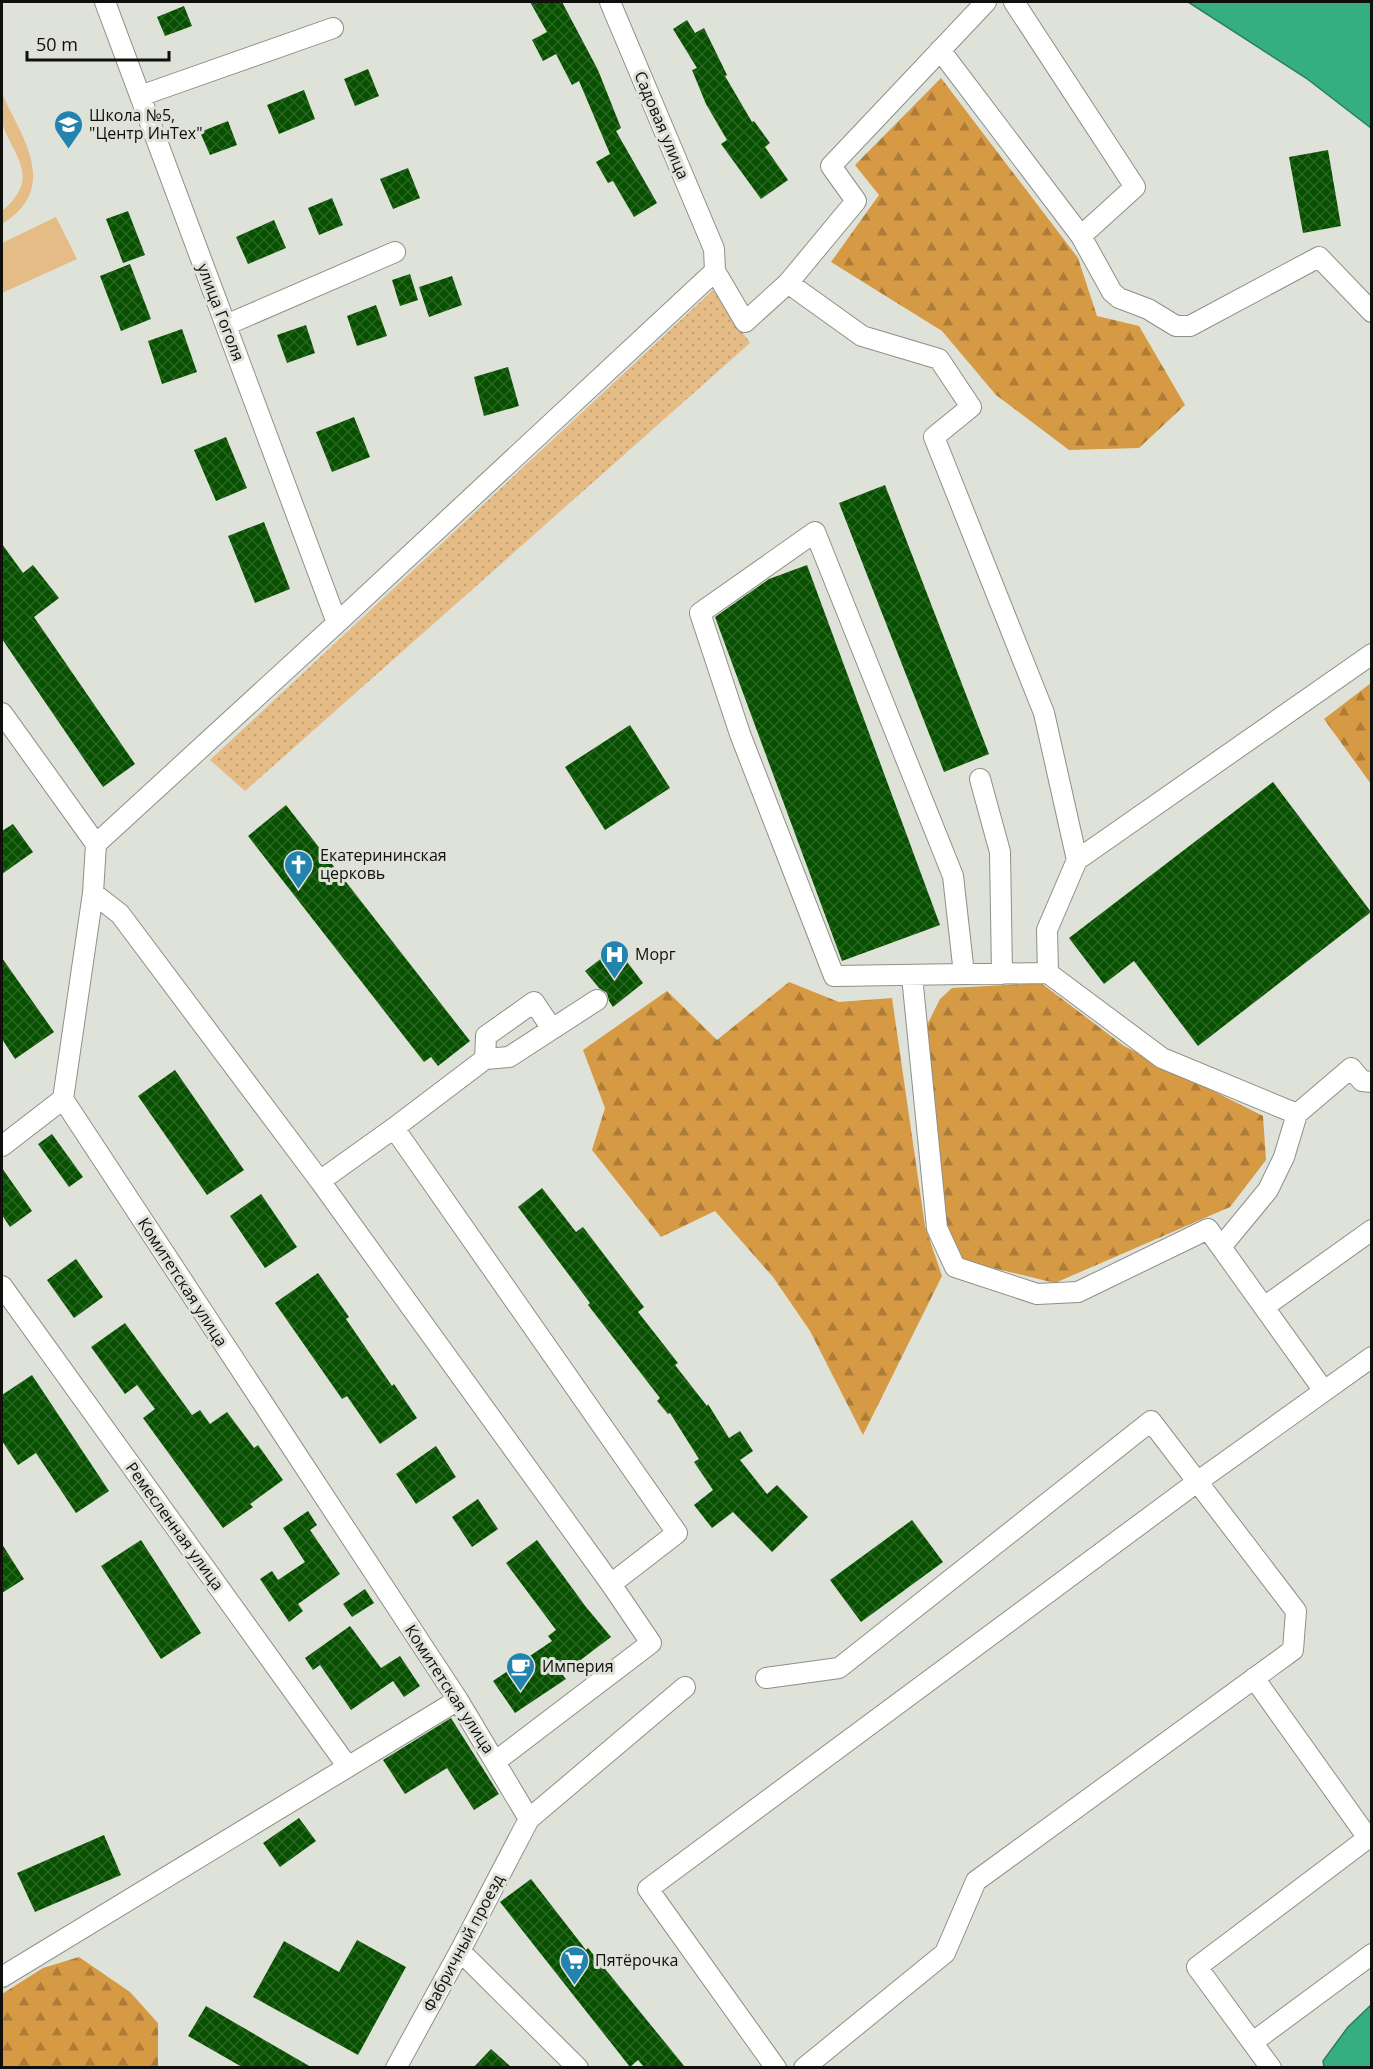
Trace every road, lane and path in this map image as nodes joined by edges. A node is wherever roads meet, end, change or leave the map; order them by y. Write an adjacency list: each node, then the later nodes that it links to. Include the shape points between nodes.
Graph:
1 (105, 2): 7 (street, улица Гоголя)
2 (610, 2): 10 (street, Садовая улица, via 714,249)
3 (986, 2): 6 (street)
4 (1014, 2): 8 (street, via 1135,187)
5 (333, 28): 7 (street)
6 (940, 50): 8 (street); 11 (street, via 831,166 856,201)
7 (140, 96): 13 (street, улица Гоголя)
8 (1081, 236): 12 (street, via 1112,292 1176,326 1190,326 1319,256)
9 (395, 252): 13 (street)
10 (715, 271): 11 (street, via 745,322); 14 (street)
11 (788, 283): 19 (street, via 861,336 939,360 971,407 934,437 1044,713)
12 (1371, 312)
13 (226, 325): 14 (street, улица Гоголя)
14 (337, 623): 18 (street)
15 (1371, 654): 19 (street)
16 (2, 713): 18 (street)
17 (980, 779): 23 (street, via 1000,852)
18 (96, 844): 20 (street)
19 (1077, 860): 21 (street, via 1047,930)
20 (93, 893): 29 (street); 33 (street, via 120,914)
21 (1048, 973): 23 (street); 30 (street, via 1162,1058)
22 (964, 974): 23 (street); 24 (street); 24 (street, via 953,876 815,532 700,613 740,734 834,976)
23 (1002, 974)
24 (912, 975): 35 (street, via 937,1228 955,1267 1036,1294 1078,1292 1208,1229)
25 (597, 1000): 26 (street)
26 (552, 1029): 27 (street, via 509,1057); 27 (street, via 534,1002 486,1036)
27 (486, 1059): 31 (street)
28 (1371, 1082): 30 (street, via 1362,1081 1351,1068)
29 (63, 1099): 32 (street); 45 (street, Комитетская улица)
30 (1298, 1114): 35 (street, via 1268,1190)
31 (394, 1128): 33 (street); 41 (street, via 677,1533)
32 (2, 1146)
33 (320, 1181): 41 (street)
34 (1371, 1230): 37 (street)
35 (1221, 1247): 37 (street)
36 (2, 1286): 47 (street, Ремесленная улица)
37 (1264, 1307): 39 (street)
38 (1371, 1357): 39 (street)
39 (1324, 1391): 40 (street)
40 (1197, 1482): 42 (street, via 1151,1421 839,1668); 43 (street, via 1296,1611 1293,1650); 56 (street, via 648,1889)
41 (611, 1584): 46 (street, via 651,1644)
42 (766, 1678)
43 (1254, 1678): 49 (street); 57 (street, via 976,1881 945,1953)
44 (685, 1688): 48 (street)
45 (458, 1700): 46 (street, Комитетская улица); 47 (street)
46 (496, 1761): 48 (street, Комитетская улица)
47 (348, 1767): 52 (street)
48 (529, 1818): 50 (street, Фабричный проезд)
49 (1370, 1836): 53 (street, via 1197,1967)
50 (460, 1952): 54 (street, Фабричный проезд); 55 (street)
51 (1371, 1954): 53 (street)
52 (2, 1977)
53 (1253, 2042): 58 (street)
54 (396, 2067)
55 (578, 2067)
56 (776, 2067)
57 (804, 2067)
58 (1271, 2067)

